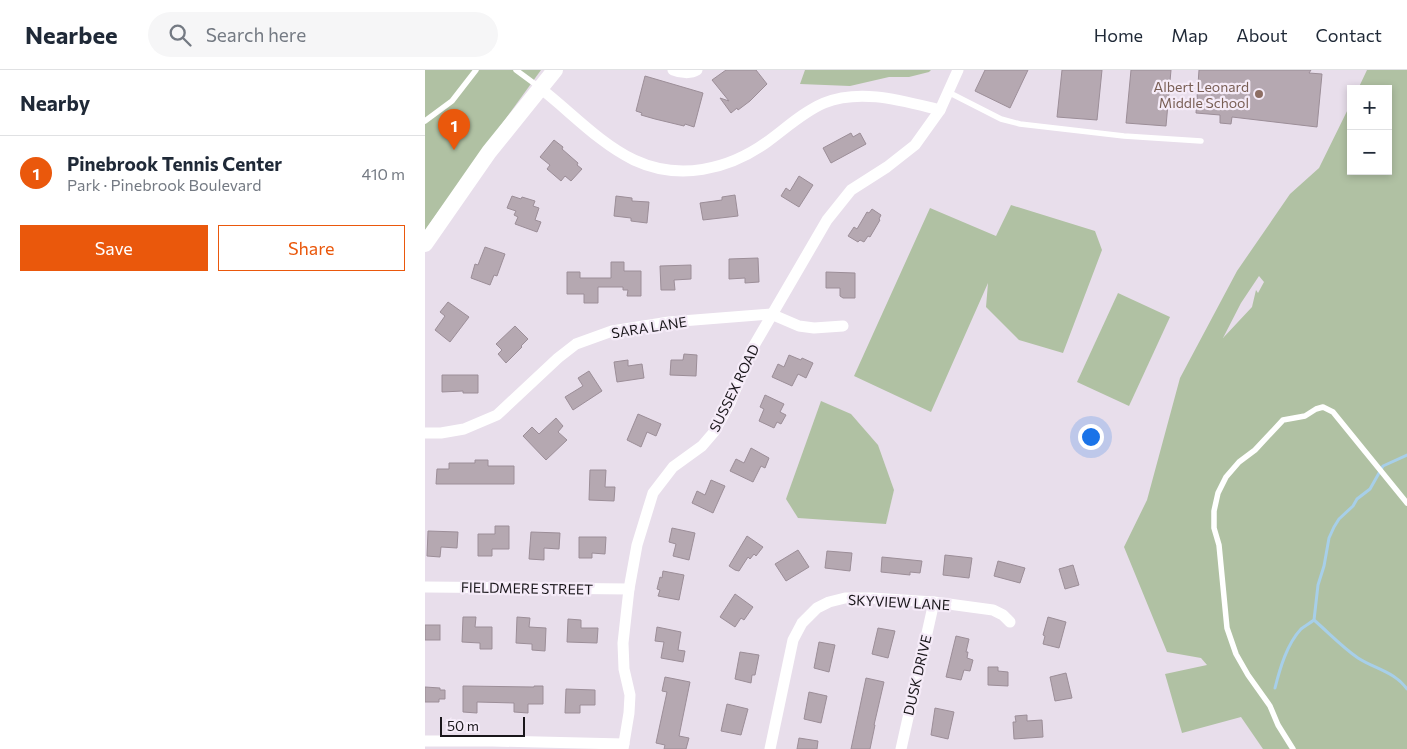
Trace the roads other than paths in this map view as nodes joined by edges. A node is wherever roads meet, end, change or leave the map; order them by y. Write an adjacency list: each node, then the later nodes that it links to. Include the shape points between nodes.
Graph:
1 (475, 70): 10 (lane, via 452,101)
2 (516, 70): 7 (lane)
3 (555, 70): 7 (street)
4 (673, 70): 5 (street)
5 (697, 70)
6 (958, 70): 8 (street, SUSSEX ROAD)
7 (540, 88): 9 (street, via 633,160 656,169 674,171 715,168 739,159 823,104 849,97 905,101); 12 (street, via 489,152)
8 (948, 92): 9 (street, SUSSEX ROAD); 11 (lane, via 1001,119 1019,124)
9 (940, 110): 13 (street, SUSSEX ROAD, via 915,145 851,190 836,206)
10 (425, 121)
11 (1201, 141)
12 (425, 244)
13 (771, 314): 14 (street, SARA LANE, via 799,326); 15 (street, SARA LANE, via 669,322 612,331 576,344 497,415 464,429); 18 (street, SUSSEX ROAD, via 714,432 703,446 673,467 653,494 637,545)
14 (843, 326)
15 (425, 433)
16 (1407, 503): 25 (lane, via 1333,412 1323,407 1305,416 1283,420 1226,476 1218,493 1214,528 1219,546 1227,628 1236,654 1271,706)
17 (425, 587): 18 (street, FIELDMERE STREET)
18 (629, 589): 22 (street, SUSSEX ROAD, via 623,644 631,695)
19 (934, 602): 20 (street, SKYVIEW LANE, via 993,610); 23 (street, SKYVIEW LANE, via 845,598 829,602 810,614 793,640); 24 (street, DUSK DRIVE)
20 (1010, 622)
21 (425, 740): 22 (street)
22 (623, 747)
23 (770, 749)
24 (901, 749)
25 (1293, 749)

